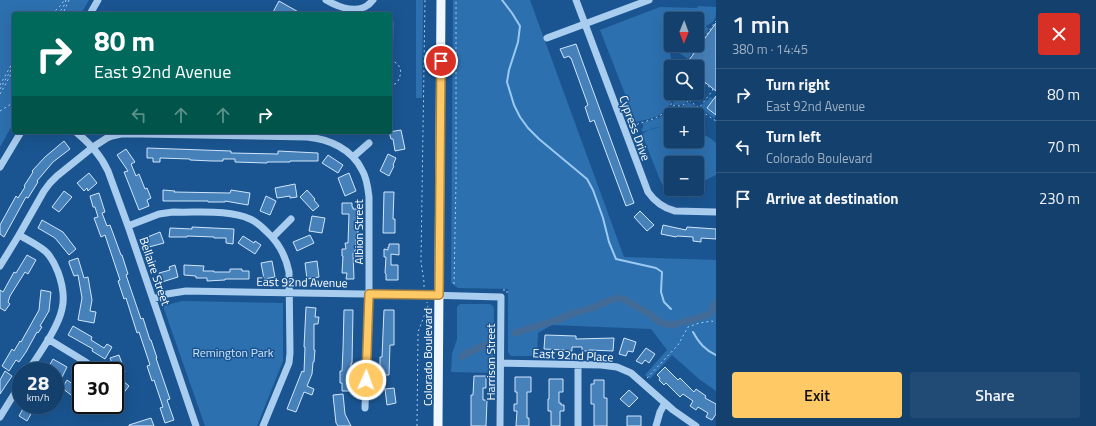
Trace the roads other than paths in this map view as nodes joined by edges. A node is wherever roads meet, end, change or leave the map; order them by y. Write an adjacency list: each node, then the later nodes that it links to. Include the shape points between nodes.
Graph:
1 (98, 0): 7 (street)
2 (326, 0): 3 (street, via 340,8 359,9)
3 (373, 0)
4 (441, 0): 24 (main road, Colorado Boulevard)
5 (576, 0): 8 (street, Cypress Drive)
6 (649, 0): 8 (street)
7 (91, 12)
8 (584, 23): 9 (street); 16 (street, Cypress Drive, via 648,192 655,201 670,210)
9 (547, 38)
10 (20, 134): 15 (street)
11 (78, 134): 13 (street, Bellaire Street)
12 (369, 143): 14 (street)
13 (92, 147): 14 (street, via 107,138 121,134 307,137 329,141); 18 (street, Bellaire Street, via 108,171); 19 (street, via 50,183)
14 (353, 157): 23 (street, Albion Street, via 362,170 368,189)
15 (0, 167)
16 (716, 212)
17 (291, 220): 20 (street)
18 (128, 226): 20 (street, via 165,213 224,213 251,220); 26 (street, Bellaire Street)
19 (19, 235): 21 (street); 27 (street, via 46,252 53,260 60,277 62,308)
20 (273, 237): 22 (street, via 287,261)
21 (0, 266)
22 (290, 293): 23 (street, East 92nd Avenue); 26 (street, East 92nd Avenue, via 186,291); 37 (street, via 289,362)
23 (369, 294): 24 (street, East 92nd Avenue); 34 (street, Albion Street)
24 (439, 295): 25 (street, East 92nd Avenue); 38 (main road, Colorado Boulevard)
25 (501, 297): 30 (street, Harrison Street)
26 (153, 299): 36 (street, Bellaire Street)
27 (48, 339): 28 (street); 29 (street)
28 (34, 362)
29 (86, 362)
30 (501, 363): 31 (street, East 92nd Place); 39 (street, Harrison Street)
31 (578, 365): 33 (street, East 92nd Place, via 609,366 631,373); 40 (street)
32 (12, 398): 35 (street)
33 (665, 403): 41 (street); 42 (street, East 92nd Place)
34 (365, 408)
35 (0, 417)
36 (196, 426)
37 (263, 426)
38 (438, 426)
39 (500, 426)
40 (578, 426)
41 (656, 426)
42 (696, 426)

